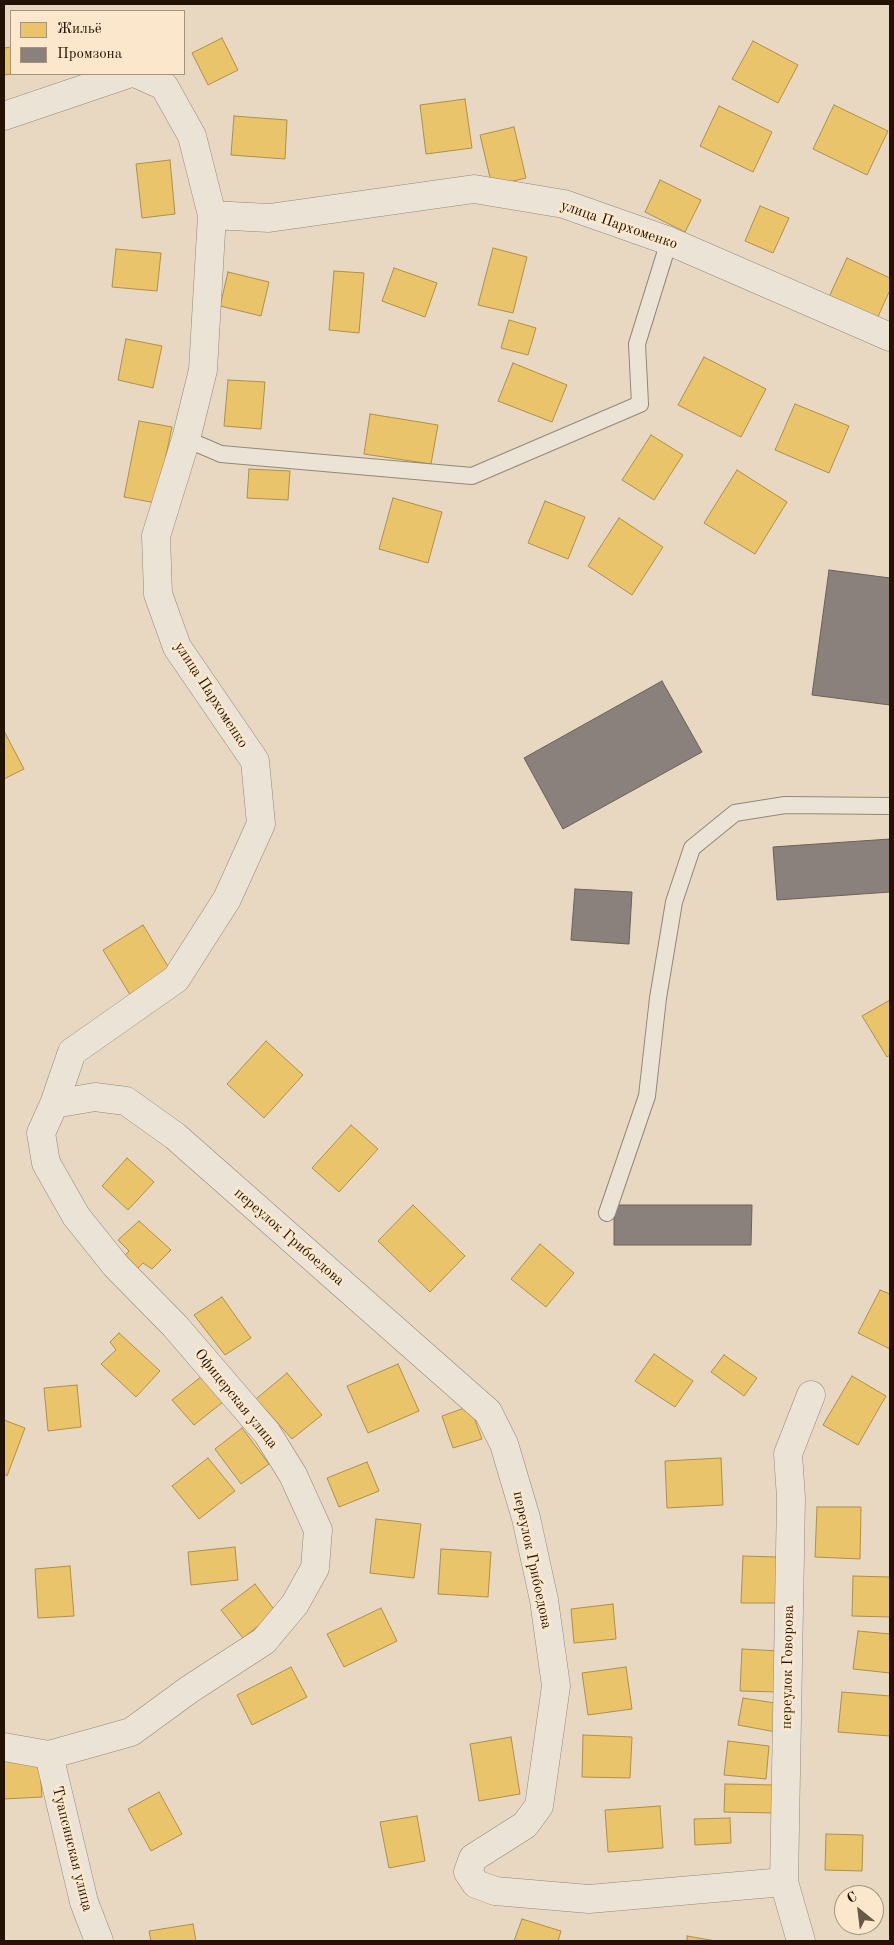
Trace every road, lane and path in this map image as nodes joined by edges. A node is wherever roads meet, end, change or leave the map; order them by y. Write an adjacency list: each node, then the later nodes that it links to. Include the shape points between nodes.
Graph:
1 (125, 75): 3 (street)
2 (139, 75): 4 (street, улица Пархоменко, via 164,86 192,136)
3 (4, 116)
4 (212, 215): 5 (street, улица Пархоменко, via 270,218 474,189 564,204); 7 (street, улица Пархоменко, via 203,370)
5 (669, 241): 6 (street, улица Пархоменко); 7 (lane, via 637,344 640,404 472,476 221,454)
6 (890, 337)
7 (186, 439): 9 (street, улица Пархоменко, via 156,536 158,594 177,647 254,761 261,824 227,899 176,978 72,1052)
8 (890, 806): 10 (lane, via 785,805 735,813 692,848 674,902 658,998 647,1096)
9 (54, 1104): 13 (street, Офицерская улица, via 41,1133 46,1164 76,1216 116,1266 176,1326 267,1433 293,1475 318,1530 316,1568 295,1604 264,1641 131,1732); 14 (street, переулок Грибоедова, via 95,1097 126,1101 175,1136 488,1412 504,1444 526,1518 544,1600 556,1686 539,1806 526,1825 473,1858 468,1872 476,1884 495,1891 589,1899)
10 (607, 1213)
11 (811, 1395): 14 (street, переулок Говорова, via 788,1454 791,1498)
12 (4, 1747): 13 (street, Офицерская улица)
13 (49, 1755): 15 (street, Туапсинская улица, via 84,1902)
14 (784, 1882): 16 (street, переулок Говорова)
15 (99, 1941)
16 (801, 1941)

